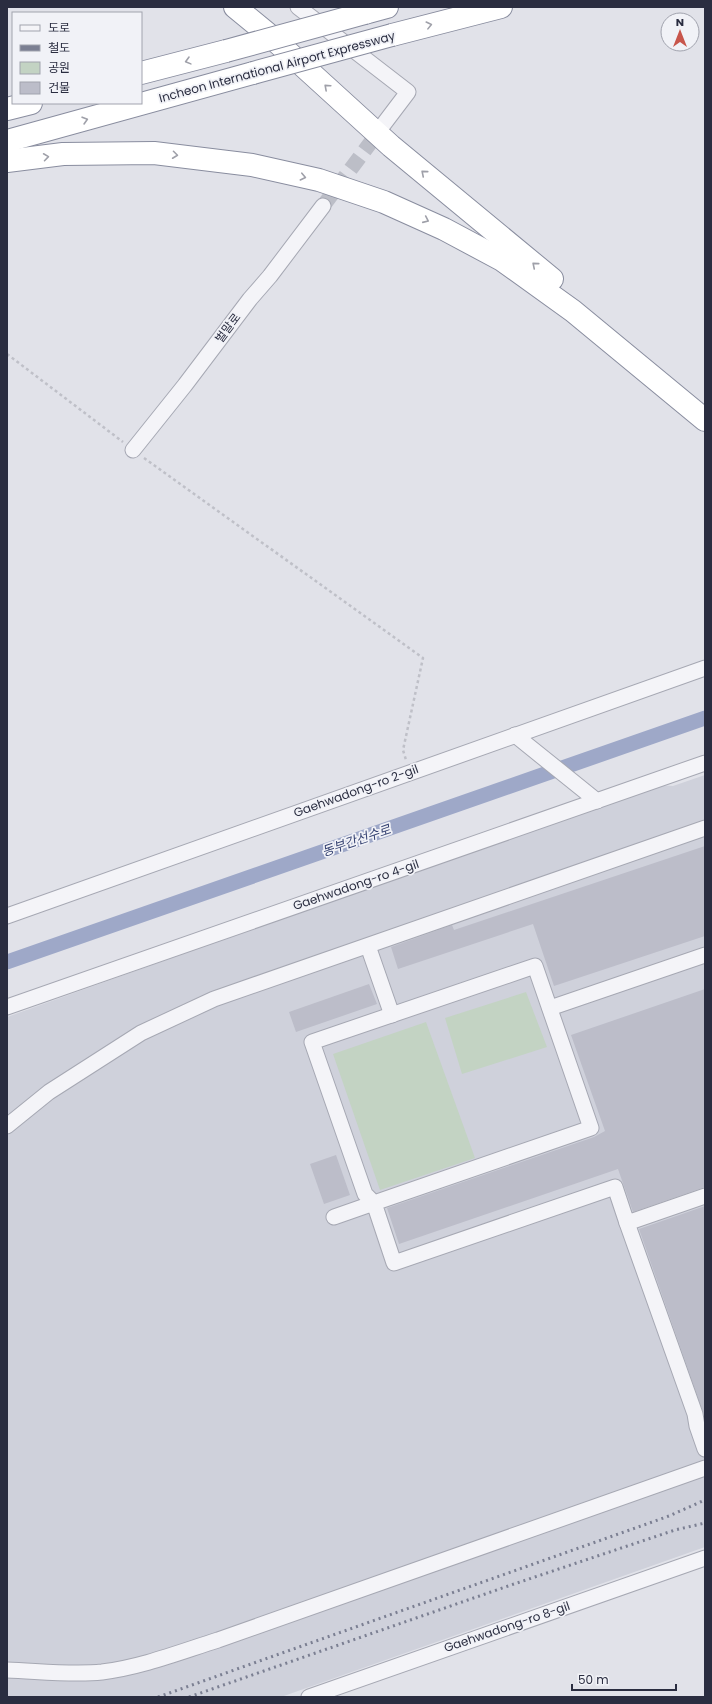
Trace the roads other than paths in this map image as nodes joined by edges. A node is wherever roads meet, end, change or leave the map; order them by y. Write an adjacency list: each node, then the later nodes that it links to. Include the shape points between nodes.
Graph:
1 (235, 7): 14 (highway, one-way to 1, via 391,146)
2 (298, 7): 10 (street, via 408,92)
3 (387, 7): 5 (highway, one-way to 5, bridge)
4 (501, 7): 8 (highway, Incheon International Airport Expressway, one-way to 4, bridge)
5 (142, 73)
6 (27, 104): 9 (highway)
7 (141, 104): 11 (highway, Incheon International Airport Expressway, one-way to 7, bridge)
8 (142, 104)
9 (7, 109)
10 (383, 125)
11 (7, 141)
12 (7, 162): 15 (highway, one-way to 15, via 63,154 154,152 252,165 319,180 384,202 444,229 502,260 573,311)
13 (323, 206): 16 (street, 벌말로)
14 (705, 406)
15 (705, 420)
16 (133, 450)
17 (705, 668): 18 (street, Gaehwadong-ro 2-gil)
18 (521, 739): 20 (street); 22 (street, Gaehwadong-ro 2-gil, via 409,773)
19 (705, 763): 20 (street, Gaehwadong-ro 4-gil)
20 (597, 801): 25 (street, Gaehwadong-ro 4-gil)
21 (705, 828): 23 (street)
22 (7, 916)
23 (368, 946): 27 (street); 28 (street, via 214,999 167,1020 97,1060 49,1092)
24 (705, 955): 26 (street)
25 (7, 1007)
26 (550, 1008): 27 (street, via 535,966); 30 (street, via 591,1128)
27 (392, 1015): 30 (street, via 312,1042 365,1194)
28 (7, 1126)
29 (705, 1196): 32 (street)
30 (374, 1203): 31 (street); 32 (street, via 394,1263 615,1187)
31 (334, 1217)
32 (627, 1223): 33 (street)
33 (701, 1425): 34 (street)
34 (705, 1449)
35 (705, 1468): 37 (street, via 155,1660 102,1672)
36 (705, 1558): 38 (street, Gaehwadong-ro 8-gil)
37 (7, 1670)
38 (309, 1697)

